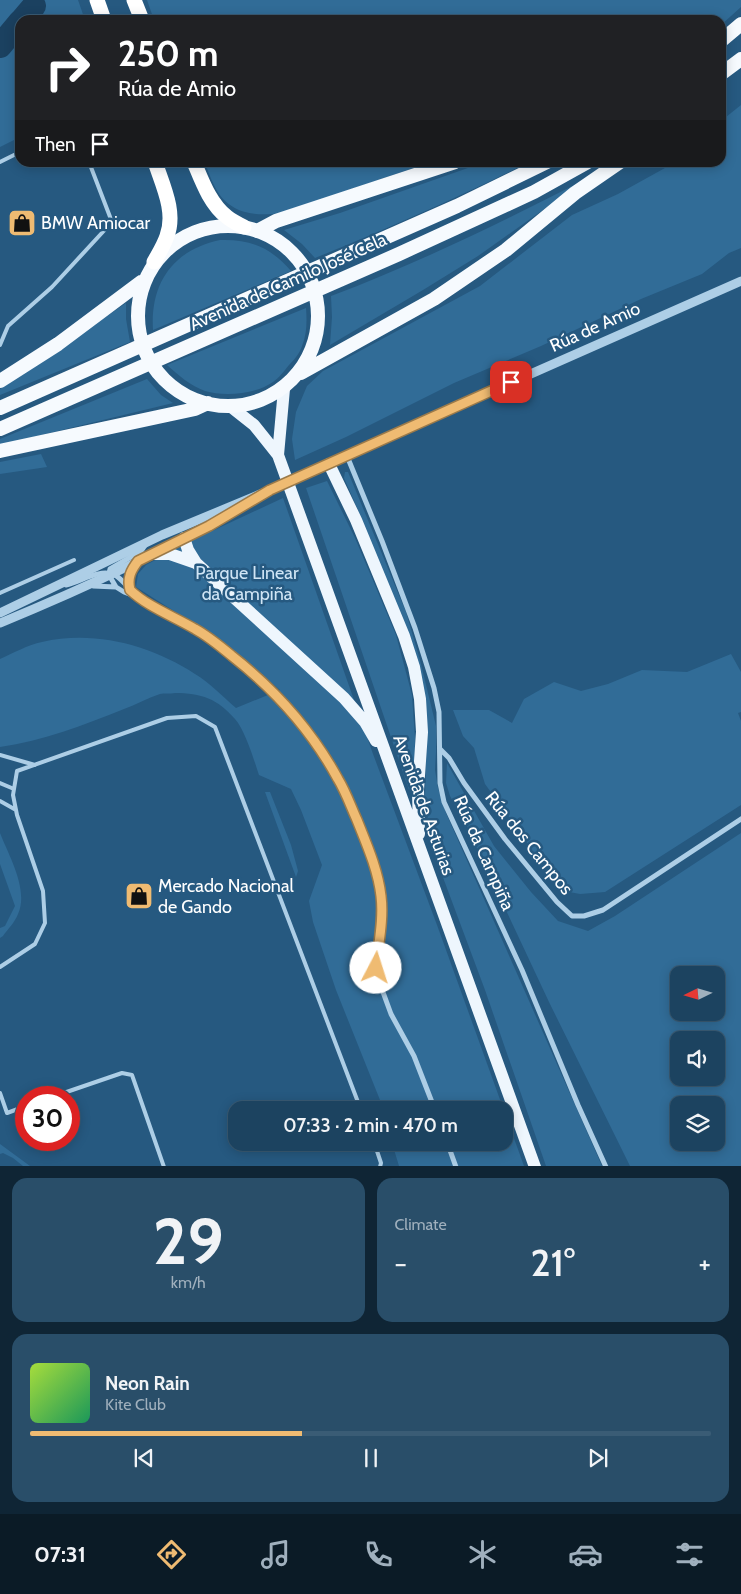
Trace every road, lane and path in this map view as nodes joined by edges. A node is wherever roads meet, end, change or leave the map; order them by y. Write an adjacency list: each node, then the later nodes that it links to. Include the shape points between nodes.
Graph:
1 (97, 0): 3 (highway)
2 (134, 0): 4 (highway)
3 (102, 15)
4 (140, 15)
5 (741, 58): 6 (highway)
6 (726, 70)
7 (15, 154): 8 (lane)
8 (0, 162)
9 (91, 167): 20 (lane, via 112,222 52,287 8,326)
10 (157, 167): 17 (highway, via 170,219 168,235)
11 (196, 167): 16 (highway, via 217,208)
12 (441, 167): 16 (highway)
13 (537, 167): 26 (highway, Avenida de Camilo José Cela, via 457,206)
14 (579, 167): 27 (highway, Avenida de Camilo José Cela, via 526,196 418,246)
15 (613, 167): 21 (highway, via 575,193 506,250 434,299)
16 (251, 229): 17 (highway, via 216,227 195,232 174,242); 21 (highway, via 280,243 298,261 312,286 319,327 312,352)
17 (154, 262): 19 (highway)
18 (741, 280): 30 (street, Rúa de Amio)
19 (141, 282): 22 (highway, via 58,344); 24 (highway, via 136,310 139,336 150,362 187,395)
20 (0, 345)
21 (298, 375): 23 (highway)
22 (0, 381)
23 (284, 389): 25 (highway, via 258,402); 29 (main road)
24 (208, 403): 25 (highway); 28 (highway, via 195,409)
25 (230, 406): 29 (main road, via 254,425)
26 (0, 408)
27 (0, 429)
28 (0, 451)
29 (278, 455): 52 (main road, Avenida de Asturias)
30 (347, 456): 31 (street, Rúa de Amio); 49 (street, Rúa da Campiña, via 416,628 439,712)
31 (329, 464): 32 (street, Rúa de Amio); 58 (main road, via 356,520 414,667 422,732 418,790)
32 (270, 490): 33 (street, Rúa de Amio); 34 (street, Rúa de Amio)
33 (220, 510): 34 (street, Rúa de Amio, via 209,520 186,530); 35 (street, Rúa de Amio)
34 (184, 538): 36 (street, Rúa de Amio); 39 (main road)
35 (148, 542): 40 (street, Rúa de Amio, via 141,551 110,569); 42 (street, Rúa de Amio)
36 (153, 554): 38 (street, Rúa de Amio); 39 (main road, via 170,554)
37 (74, 560): 45 (lane)
38 (138, 561): 40 (street, Rúa de Amio); 43 (street, via 129,577)
39 (196, 563): 52 (main road, via 344,698 365,722)
40 (109, 574): 41 (street); 42 (street, Rúa de Amio, via 97,574); 43 (street, via 116,576); 44 (street, Rúa de Amio)
41 (116, 587): 44 (street, Rúa de Amio, via 93,586); 46 (street)
42 (52, 588): 47 (street, Rúa de Amio)
43 (130, 590): 46 (street)
44 (71, 592): 48 (street, Rúa de Amio)
45 (0, 593)
46 (137, 597): 63 (street, via 197,630 233,656 295,716 339,779 377,874 381,921 376,968 380,984)
47 (0, 613)
48 (0, 622)
49 (440, 748): 57 (street, Rúa dos Campos, via 505,839 572,916 603,910); 71 (street, Rúa da Campiña, via 440,783 444,802 522,970)
50 (0, 755): 51 (lane)
51 (36, 765): 54 (lane, via 17,771); 62 (lane, via 167,718 196,716 214,727)
52 (390, 765): 58 (main road, Avenida de Asturias)
53 (0, 783): 54 (lane)
54 (14, 789): 56 (lane)
55 (0, 800): 56 (lane)
56 (16, 810): 59 (lane, via 43,891 45,923 35,944)
57 (741, 819)
58 (420, 844): 70 (main road, Avenida de Asturias)
59 (0, 967)
60 (80, 1088): 67 (lane, via 122,1073 132,1075)
61 (0, 1094): 64 (lane, via 7,1113)
62 (358, 1101)
63 (432, 1101)
64 (15, 1110)
65 (377, 1151): 68 (lane)
66 (450, 1151): 69 (street)
67 (164, 1166)
68 (380, 1166)
69 (456, 1166)
70 (536, 1166)
71 (606, 1166)

